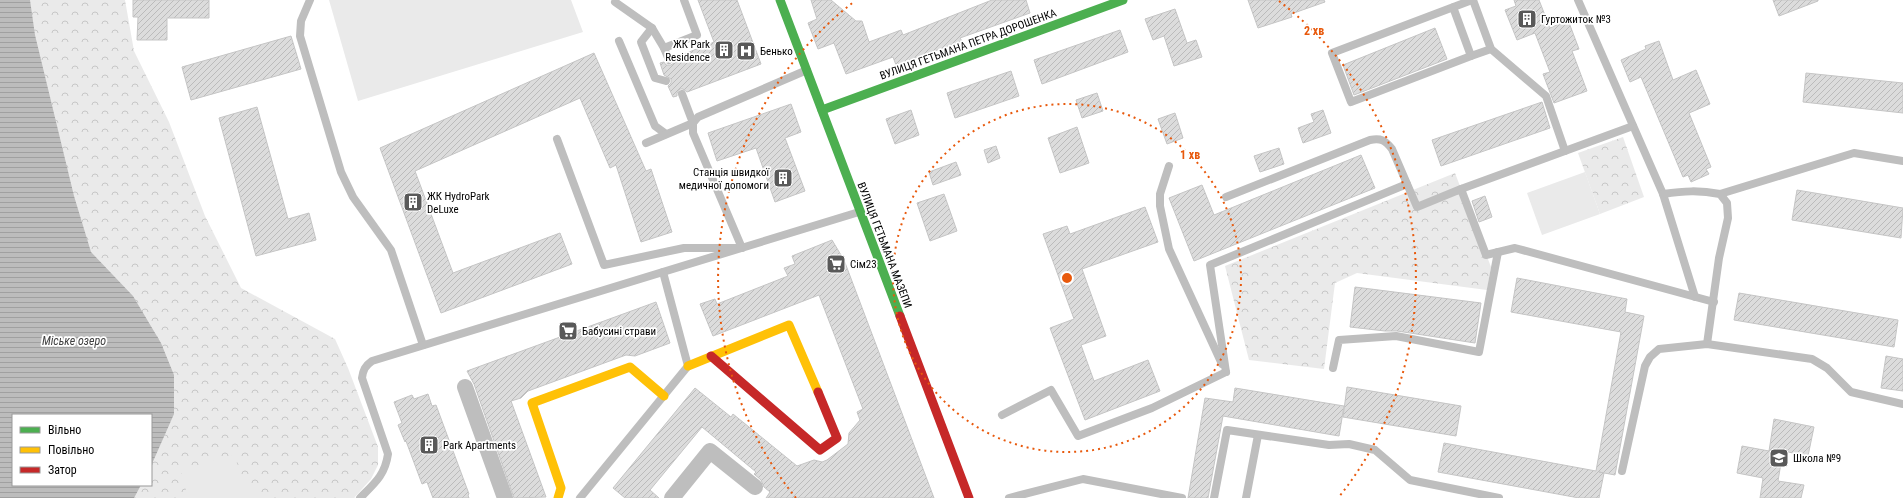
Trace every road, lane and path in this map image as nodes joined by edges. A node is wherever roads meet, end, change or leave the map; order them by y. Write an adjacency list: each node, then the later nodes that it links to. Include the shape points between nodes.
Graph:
1 (310, 0): 39 (lane, via 301,21 300,36 341,172 353,197 390,250)
2 (684, 0): 11 (lane, via 697,35)
3 (780, 0): 15 (street, ВУЛИЦЯ ГЕТЬМАНА МАЗЕПИ)
4 (1123, 0): 18 (street, ВУЛИЦЯ ГЕТЬМАНА ПЕТРА ДОРОШЕНКА)
5 (1473, 0): 8 (lane); 12 (lane)
6 (1578, 0): 20 (lane)
7 (615, 2): 9 (lane)
8 (1453, 7): 13 (lane); 13 (lane, via 1332,53 1351,102)
9 (652, 28): 11 (lane); 16 (lane, via 641,42 655,78)
10 (619, 41): 21 (lane, via 655,126)
11 (664, 48): 14 (lane)
12 (1491, 49): 13 (lane); 24 (lane, via 1546,96)
13 (1471, 56)
14 (668, 60)
15 (807, 70): 18 (street, ВУЛИЦЯ ГЕТЬМАНА МАЗЕПИ); 19 (lane, via 698,117)
16 (666, 81)
17 (682, 94): 19 (lane)
18 (822, 110): 32 (street, ВУЛИЦЯ ГЕТЬМАНА МАЗЕПИ)
19 (692, 123): 21 (lane); 33 (lane, via 693,133)
20 (1633, 126): 24 (lane); 29 (lane)
21 (666, 134): 23 (lane)
22 (557, 139): 33 (lane, via 604,265 684,248)
23 (646, 143)
24 (1565, 151): 28 (lane)
25 (1903, 161): 30 (lane, via 1854,153)
26 (1169, 166): 43 (lane, via 1160,194 1169,249)
27 (1407, 184): 28 (lane, via 1417,207); 31 (lane, via 1392,149 1387,142 1379,138); 43 (lane, via 1210,265)
28 (1461, 189): 34 (lane, via 1486,255)
29 (1663, 194): 30 (lane, via 1689,190); 36 (lane)
30 (1720, 194): 37 (lane, via 1726,202 1728,218 1719,258)
31 (1226, 197)
32 (860, 212): 33 (lane); 56 (street, ВУЛИЦЯ ГЕТЬМАНА МАЗЕПИ)
33 (742, 248): 35 (lane)
34 (1498, 252): 36 (lane, via 1515,248); 42 (lane, via 1479,352 1396,336 1339,340)
35 (663, 272): 39 (lane); 41 (lane)
36 (1695, 297): 37 (lane)
37 (1714, 302): 38 (lane)
38 (1707, 344): 46 (lane, via 1812,359 1827,368 1851,392); 49 (lane, via 1659,349 1650,357)
39 (423, 345): 51 (lane, via 372,361 363,371 362,378 388,454 386,466 379,479)
40 (711, 356): 40 (street, via 789,325 837,438 820,450); 41 (street)
41 (688, 366): 45 (lane)
42 (1333, 368)
43 (1226, 372): 47 (lane, via 1152,408 1078,436 1051,390)
44 (465, 387): 52 (street)
45 (664, 396): 53 (street, via 630,367 532,403 560,488); 54 (lane)
46 (1903, 404)
47 (1002, 415)
48 (1258, 435): 59 (lane, via 1227,430); 60 (lane); 61 (lane, via 1329,445 1350,444 1375,450 1410,480)
49 (1622, 471)
50 (755, 487): 55 (street, via 710,451)
51 (360, 498)
52 (505, 498)
53 (558, 498)
54 (580, 498)
55 (672, 498)
56 (969, 498)
57 (1009, 498): 58 (lane, via 1083,479)
58 (1182, 498)
59 (1214, 498)
60 (1246, 498)
61 (1499, 498)

